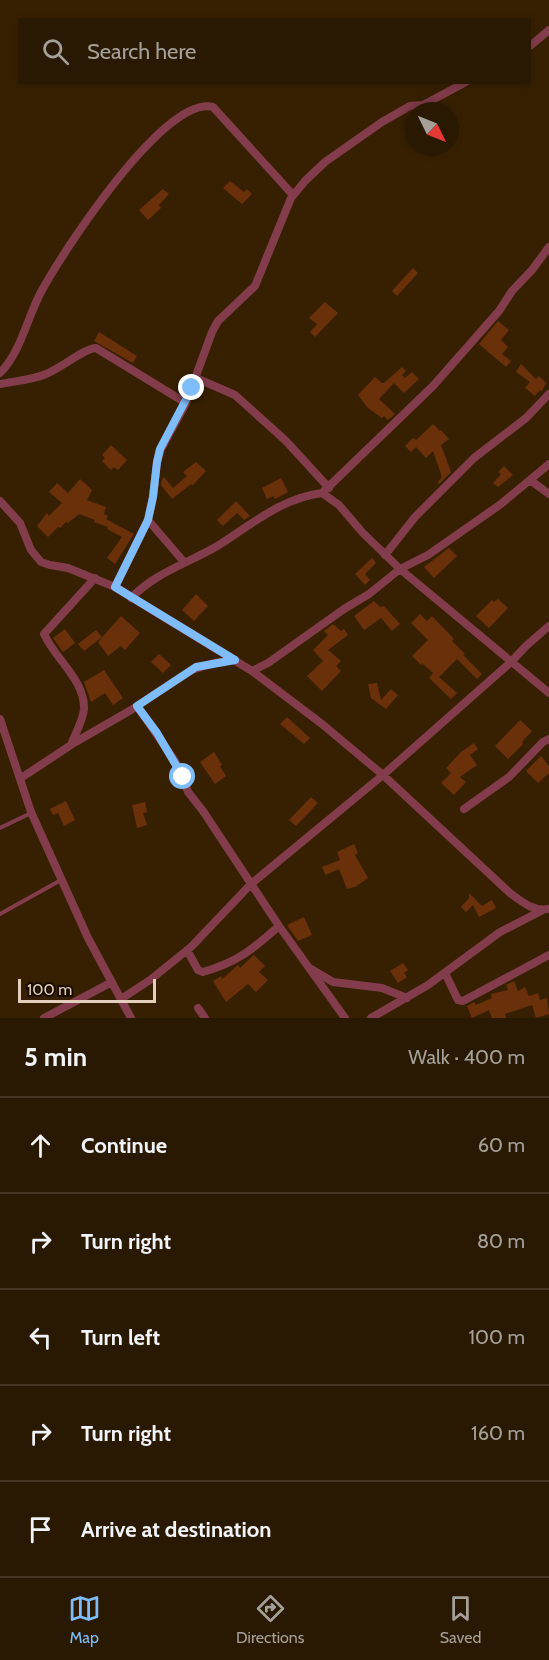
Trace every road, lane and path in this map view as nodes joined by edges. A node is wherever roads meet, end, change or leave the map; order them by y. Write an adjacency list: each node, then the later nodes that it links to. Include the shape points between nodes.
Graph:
1 (549, 30): 2 (street)
2 (531, 45)
3 (462, 84): 4 (street, via 382,122 325,162)
4 (293, 195): 6 (street, via 213,107 201,106 179,116 128,166 84,225 42,291 15,351); 7 (street, via 255,286 216,324)
5 (549, 247): 13 (street, via 433,386)
6 (0, 373)
7 (196, 378): 10 (street); 13 (street, via 231,391 286,441)
8 (0, 384): 10 (street, via 45,375 96,348)
9 (549, 394): 17 (street, via 526,418 474,458)
10 (186, 403): 16 (street, via 160,449)
11 (549, 464): 12 (street)
12 (530, 480): 14 (street); 19 (street, via 428,555)
13 (325, 490): 17 (street); 18 (street, via 275,508 219,545)
14 (549, 494)
15 (0, 501): 20 (street, via 20,523 31,550 41,562)
16 (148, 520): 18 (street); 21 (street)
17 (385, 555): 19 (street)
18 (184, 562): 22 (street, via 153,579)
19 (399, 569): 25 (street); 26 (street, via 369,594)
20 (95, 578): 21 (street); 31 (street, via 44,634 73,676 84,706)
21 (115, 587): 22 (street)
22 (131, 598): 24 (street)
23 (549, 626): 25 (street)
24 (235, 660): 26 (street); 28 (street, via 196,667)
25 (511, 662): 27 (street); 32 (street)
26 (252, 671): 32 (street)
27 (549, 693)
28 (137, 706): 31 (street); 38 (street, via 175,761 188,792)
29 (0, 719): 33 (street)
30 (549, 739): 34 (street, via 509,777)
31 (71, 745): 33 (street)
32 (383, 775): 38 (street); 39 (street, via 510,893 526,905)
33 (21, 778): 35 (street)
34 (464, 809)
35 (32, 812): 36 (lane); 37 (street)
36 (0, 828)
37 (62, 879): 40 (lane); 46 (street)
38 (251, 884): 41 (street); 42 (street)
39 (546, 909): 45 (street, via 500,932)
40 (0, 914)
41 (279, 926): 42 (street, via 235,961 203,972); 44 (street)
42 (187, 950): 48 (street)
43 (549, 955): 45 (street, via 463,1001 458,1000)
44 (308, 968): 47 (street, via 333,982 382,988); 53 (street)
45 (445, 973): 47 (street)
46 (112, 982): 48 (street); 50 (street)
47 (407, 998): 54 (street)
48 (121, 999): 51 (street)
49 (198, 1008): 52 (street)
50 (44, 1018)
51 (131, 1018)
52 (205, 1018)
53 (345, 1018)
54 (371, 1018)

